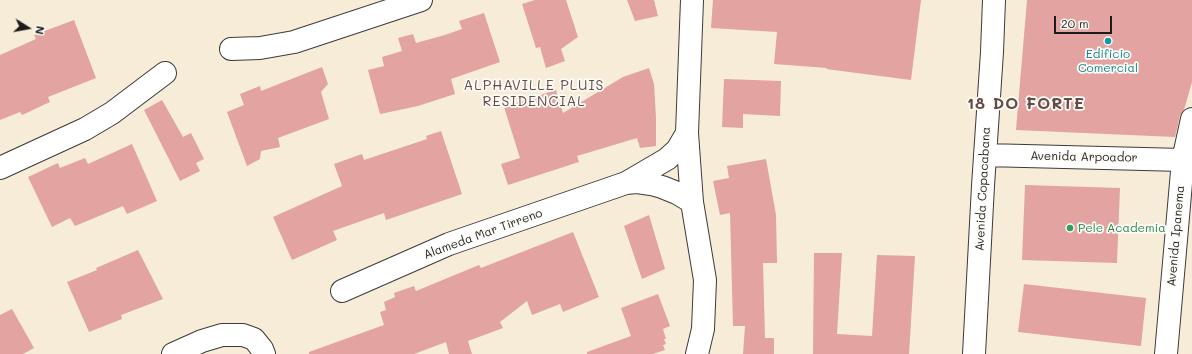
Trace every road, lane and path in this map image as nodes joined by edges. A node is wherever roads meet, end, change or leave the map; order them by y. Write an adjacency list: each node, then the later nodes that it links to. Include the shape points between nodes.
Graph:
1 (421, 0): 4 (street, via 294,42 260,48)
2 (692, 0): 7 (street)
3 (994, 0): 8 (street, Avenida Copacabana)
4 (231, 49)
5 (164, 73): 10 (street, via 112,113 85,129)
6 (1192, 119): 9 (street, Avenida Ipanema)
7 (687, 133): 11 (street, Alameda Mar Tirreno, via 677,150 667,159); 12 (street)
8 (985, 155): 9 (street, Avenida Arpoador); 17 (street, Avenida Copacabana)
9 (1183, 160): 18 (street, Avenida Ipanema)
10 (0, 168)
11 (626, 183): 12 (street, Alameda Mar Tirreno, via 656,185); 13 (street, Alameda Mar Tirreno, via 449,244)
12 (692, 202): 16 (street, via 705,280 703,329)
13 (342, 291)
14 (174, 354): 15 (street, via 222,335 243,334 254,339)
15 (264, 354)
16 (697, 354)
17 (974, 354)
18 (1166, 354)

